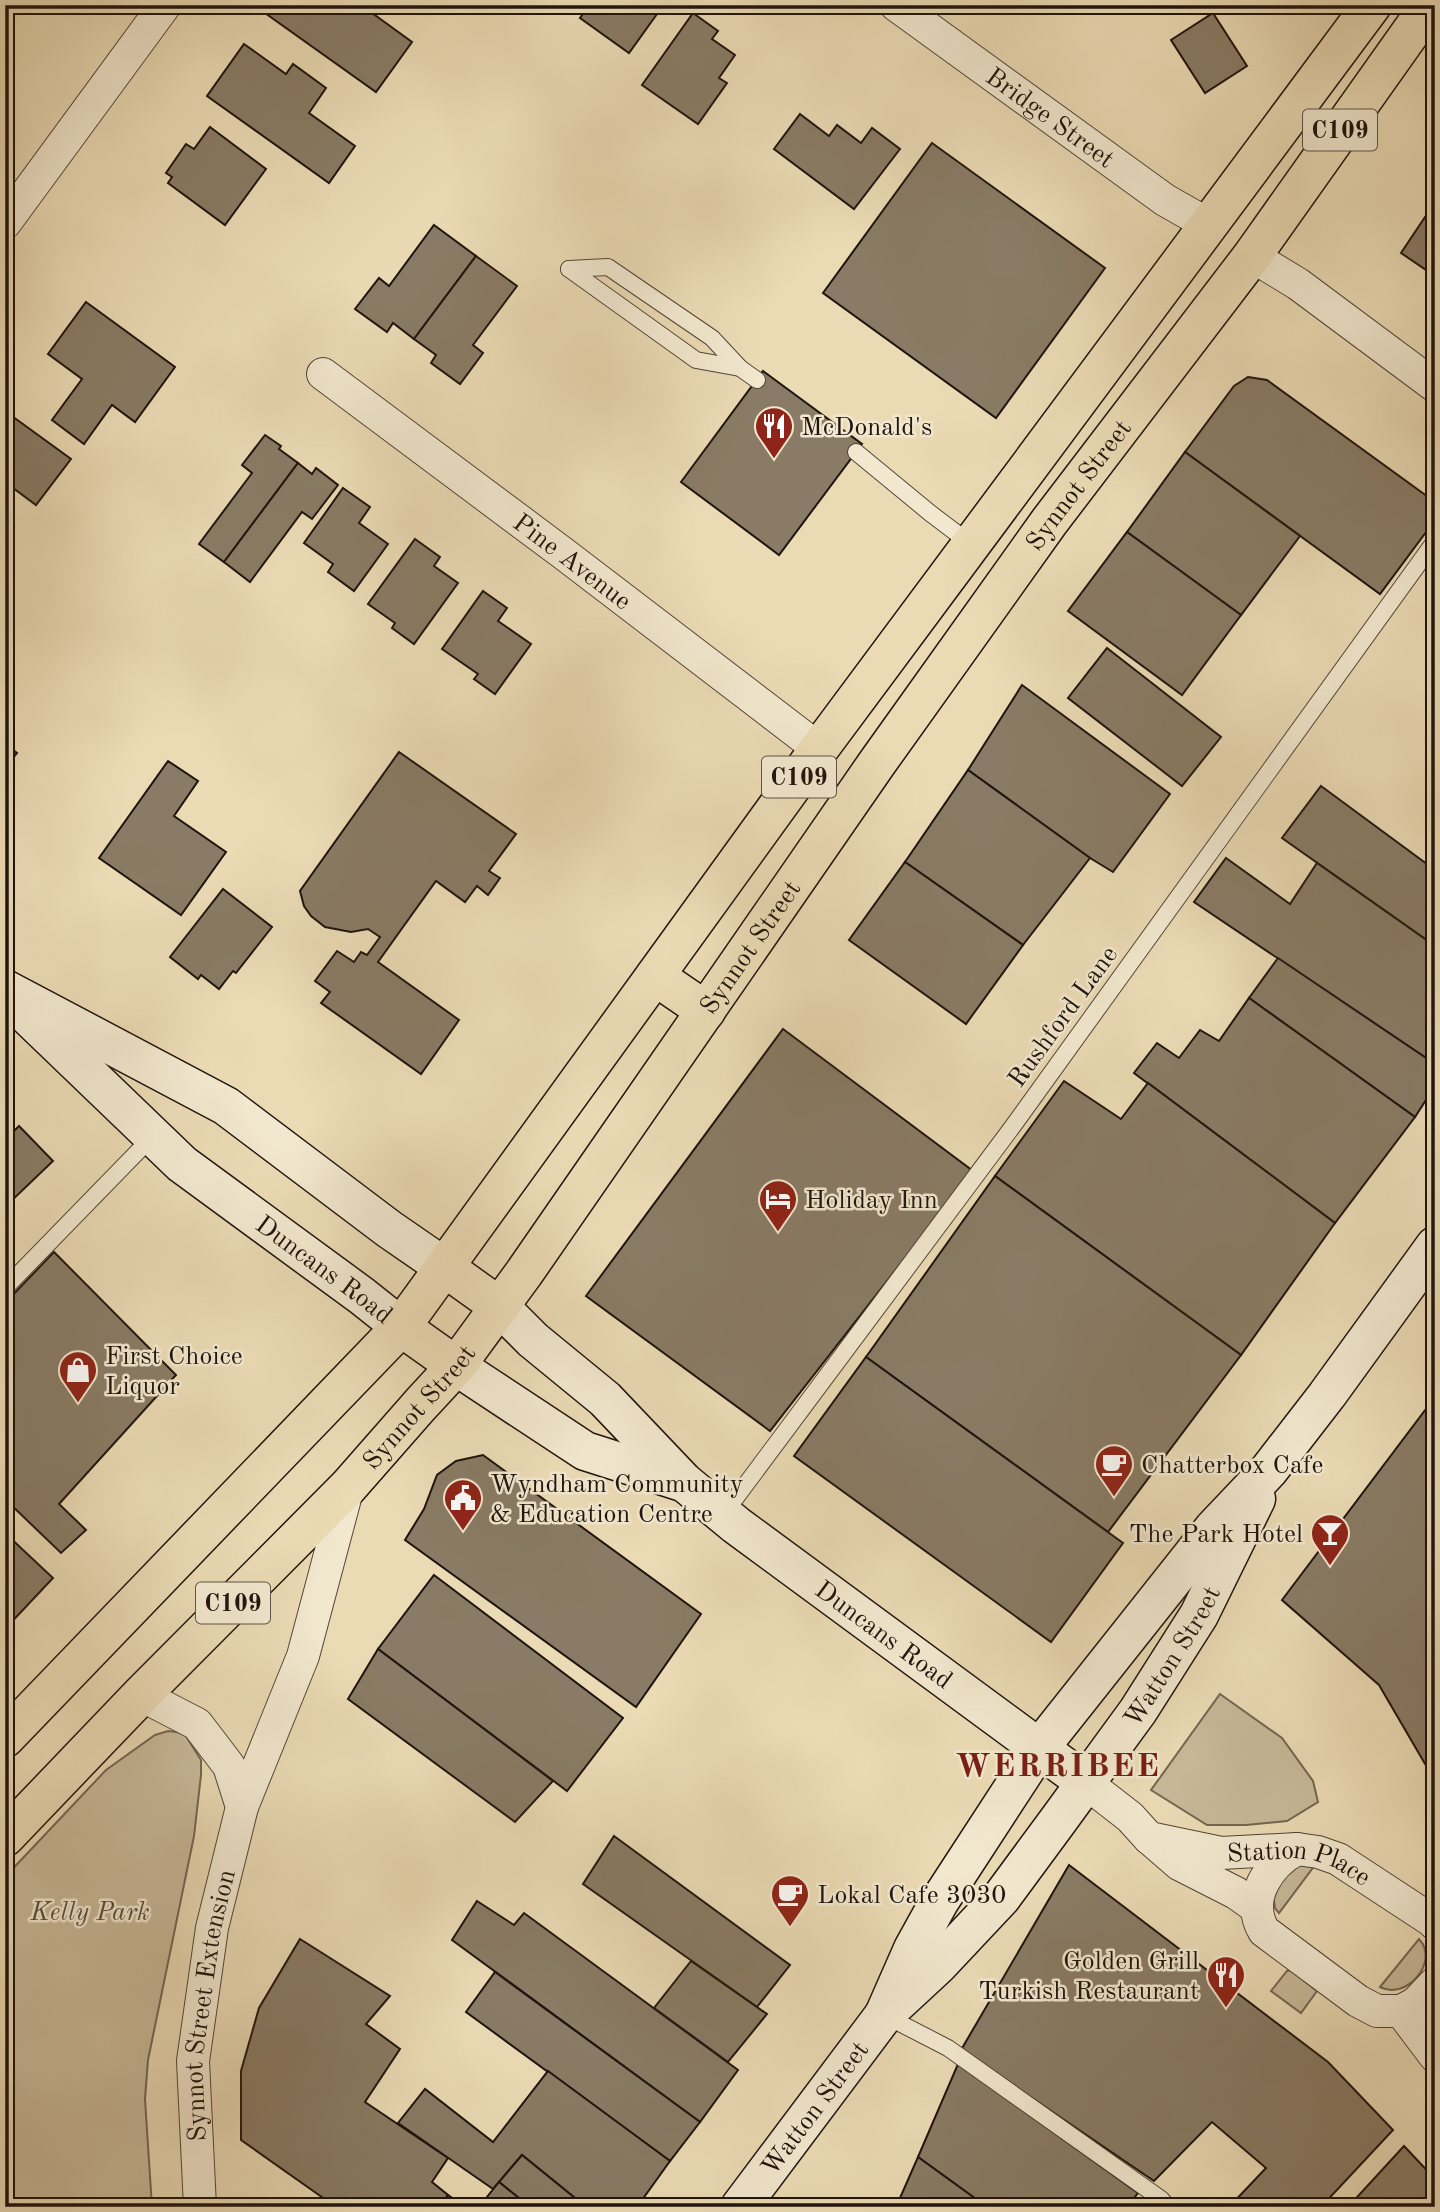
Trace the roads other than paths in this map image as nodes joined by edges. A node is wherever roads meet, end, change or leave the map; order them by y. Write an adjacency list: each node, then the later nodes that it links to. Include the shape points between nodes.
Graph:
1 (165, 5): 5 (street)
2 (895, 5): 6 (street, Bridge Street, via 1165,200)
3 (1372, 5): 6 (highway, Synnot Street / C109)
4 (1430, 5): 7 (highway, Synnot Street / C109)
5 (5, 223)
6 (1209, 225): 7 (highway); 14 (highway, Synnot Street / C109)
7 (1252, 256): 11 (street); 16 (highway, Synnot Street / C109, via 1049,522)
8 (740, 369): 8 (lane, via 696,360 569,268 608,267 712,338); 10 (lane)
9 (323, 374): 15 (street, Pine Avenue)
10 (757, 380)
11 (1435, 386)
12 (856, 452): 14 (lane)
13 (1435, 541): 30 (lane, Rushford Lane, via 1013,1126)
14 (971, 544): 15 (highway, Synnot Street / C109)
15 (819, 749): 16 (highway); 17 (highway, Synnot Street / C109)
16 (877, 763): 19 (highway, Synnot Street / C109)
17 (655, 976): 19 (highway); 22 (highway, Synnot Street / C109)
18 (5, 991): 20 (street, Duncans Road); 22 (street, Duncans Road, via 226,1106)
19 (706, 1011): 24 (highway, Synnot Street / C109)
20 (153, 1136): 23 (lane); 25 (street, Duncans Road, via 182,1164)
21 (1435, 1246): 27 (street, Watton Street)
22 (444, 1267): 24 (highway, Duncans Road); 25 (highway, Synnot Street / C109)
23 (5, 1288)
24 (499, 1307): 26 (highway, Synnot Street / C109); 28 (street, Duncans Road, via 605,1399)
25 (401, 1327): 26 (highway, Duncans Road); 32 (highway, Synnot Street / C109)
26 (456, 1366): 28 (street, Duncans Road, via 585,1451); 29 (highway, Synnot Street / C109)
27 (1269, 1470): 33 (street, Watton Street, via 1214,1528); 34 (street, Watton Street, via 1199,1615)
28 (684, 1482): 30 (street, Duncans Road)
29 (348, 1487): 31 (highway, Synnot Street / C109); 35 (street, Synnot Street Extension, via 303,1656)
30 (723, 1515): 33 (street, Duncans Road)
31 (141, 1695): 35 (street, via 197,1724 229,1766); 36 (highway, Synnot Street / C109)
32 (5, 1738)
33 (1038, 1750): 34 (street, Duncans Road); 43 (street, Watton Street, via 939,1902)
34 (1085, 1783): 37 (street, Station Place, via 1130,1817); 43 (street, Watton Street, via 1001,1898)
35 (242, 1807): 46 (street, Synnot Street Extension, via 212,1928 193,2061)
36 (5, 1837)
37 (1149, 1838): 38 (street, Station Place, via 1221,1853); 39 (street, Station Place, via 1180,1864)
38 (1297, 1849): 39 (street, via 1265,1877); 40 (street, Station Place, via 1338,1859)
39 (1257, 1908): 42 (street, Station Place, via 1264,1931 1358,2001 1377,2011)
40 (1435, 1924)
41 (1435, 1983): 42 (street)
42 (1401, 2011): 44 (street)
43 (884, 2015): 45 (street, Watton Street); 47 (lane, via 947,2048)
44 (1435, 2056)
45 (746, 2205)
46 (200, 2207)
47 (1168, 2207)

